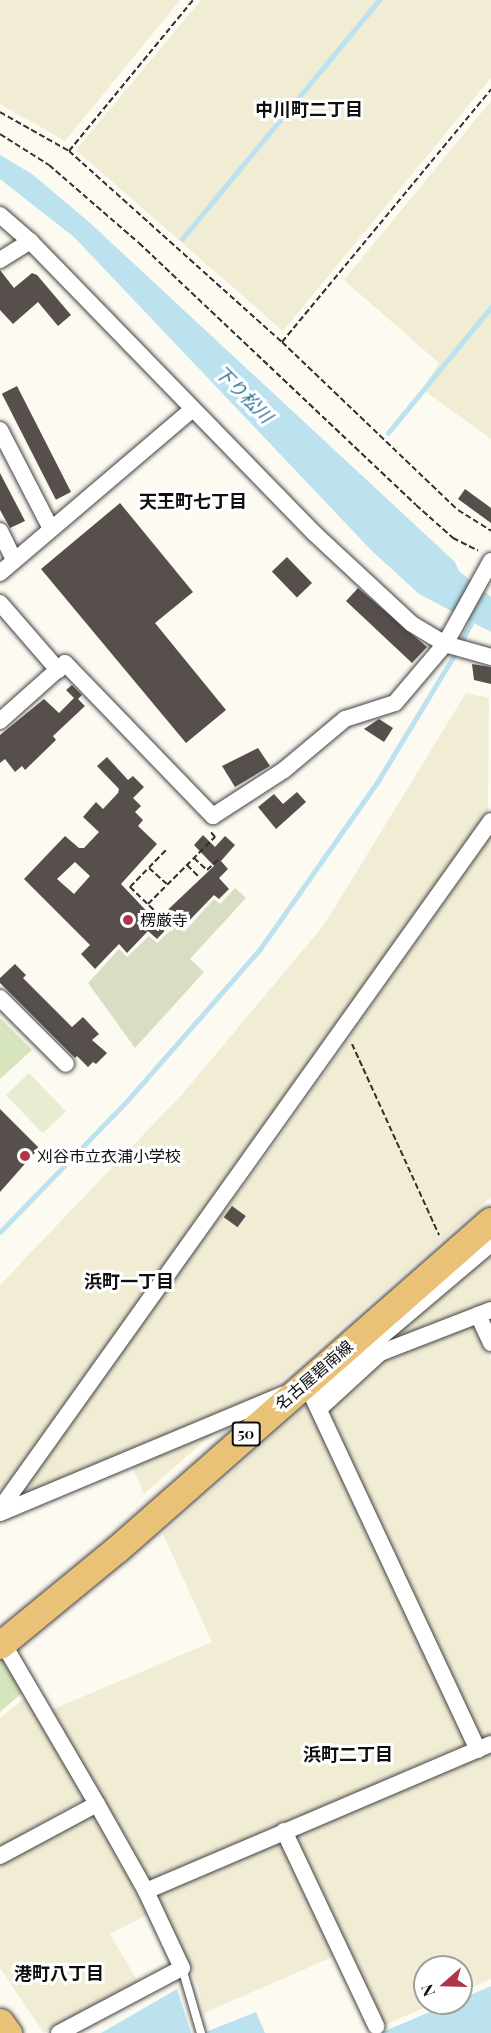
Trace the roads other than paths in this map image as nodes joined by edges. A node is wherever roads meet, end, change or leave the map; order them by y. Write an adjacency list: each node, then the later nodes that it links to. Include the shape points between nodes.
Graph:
1 (0, 215): 2 (street)
2 (30, 241): 3 (street); 4 (street)
3 (0, 260)
4 (193, 409): 6 (street); 12 (street, via 404,616)
5 (0, 430): 6 (street)
6 (51, 530): 9 (street)
7 (0, 531): 9 (street)
8 (486, 557): 12 (street)
9 (14, 560): 10 (street)
10 (0, 573)
11 (0, 603): 14 (street)
12 (447, 640): 13 (street); 14 (street, via 395,703 345,719 284,770 213,816 65,663)
13 (491, 657)
14 (58, 670): 15 (street)
15 (0, 721)
16 (491, 821): 25 (street)
17 (0, 998): 18 (street)
18 (66, 1064)
19 (491, 1221): 23 (main road, 名古屋碧南線 / 50)
20 (491, 1244): 24 (street, via 312,1395)
21 (485, 1312): 22 (street); 24 (street, via 380,1353)
22 (491, 1343)
23 (298, 1388): 25 (street); 26 (main road, 名古屋碧南線 / 50, via 117,1549)
24 (320, 1408): 27 (street)
25 (0, 1511)
26 (1, 1642): 28 (street)
27 (484, 1747): 29 (street)
28 (97, 1804): 30 (street); 31 (street)
29 (284, 1831): 31 (street); 34 (street)
30 (0, 1856)
31 (146, 1890): 32 (street)
32 (182, 1968): 36 (street); 37 (lane)
33 (0, 2022): 35 (main road)
34 (376, 2026)
35 (8, 2033)
36 (59, 2033)
37 (201, 2033)

